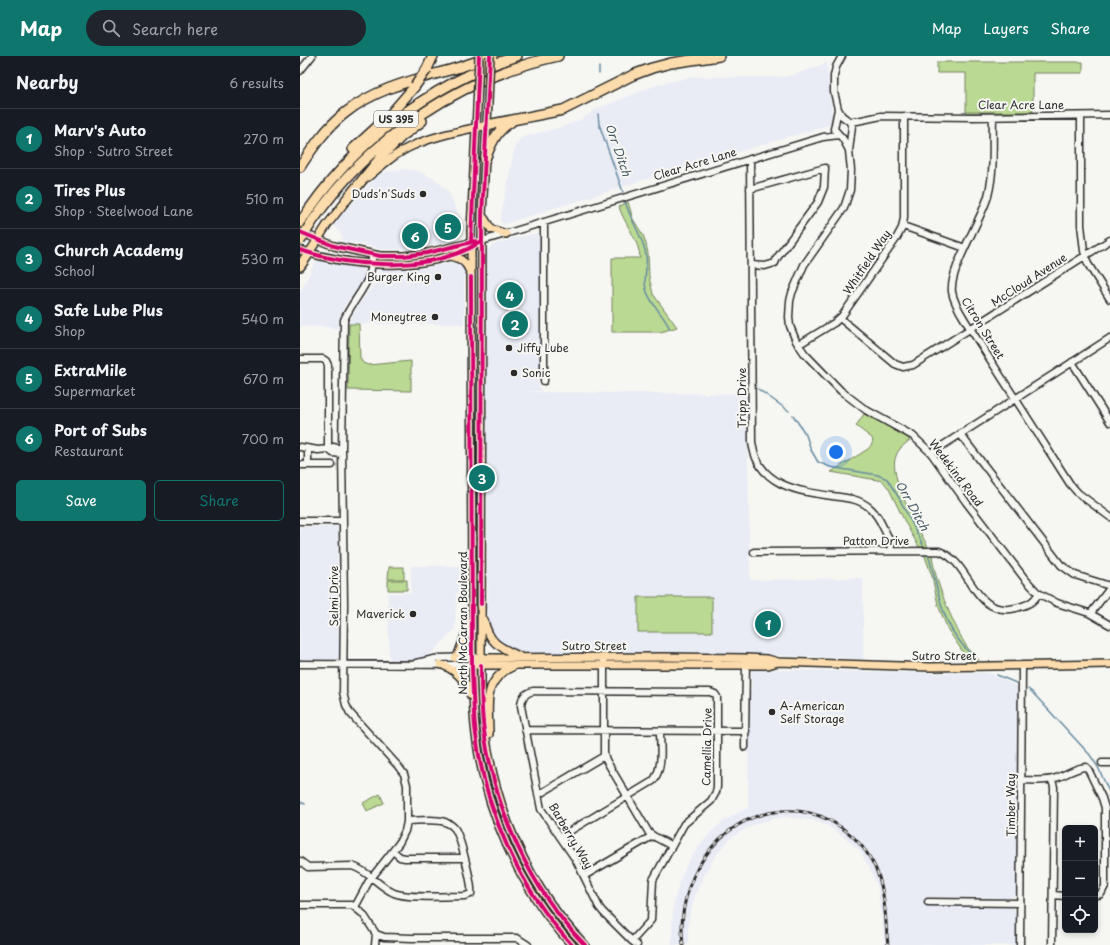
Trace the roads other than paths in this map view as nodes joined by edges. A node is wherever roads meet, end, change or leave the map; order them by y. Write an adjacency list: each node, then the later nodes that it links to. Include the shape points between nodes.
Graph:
1 (312, 56): 9 (street)
2 (433, 56): 32 (highway, bridge, via 415,86 395,110 333,171)
3 (479, 56): 21 (main road, North McCarran Boulevard, bridge)
4 (491, 56): 19 (main road, North McCarran Boulevard, bridge); 28 (highway, via 393,86 361,101 322,135)
5 (517, 56): 32 (highway, US 395, via 458,80 400,116 352,159)
6 (558, 56): 10 (highway, US 395)
7 (719, 56): 18 (highway, via 652,68 632,75 564,110)
8 (842, 56): 11 (street, via 836,67 833,83)
9 (300, 71)
10 (487, 79): 30 (highway, via 450,100 401,137 372,167); 39 (highway, US 395, bridge, via 436,105 390,138 348,177)
11 (838, 109): 16 (street); 20 (street)
12 (1110, 115): 14 (street, Clear Acre Lane)
13 (904, 116): 15 (street, Clear Acre Lane); 17 (street, Clear Acre Lane, via 875,116); 34 (street, Whitfield Way)
14 (1081, 116): 15 (street, Clear Acre Lane); 46 (street, via 1081,233)
15 (992, 117): 42 (street, Citron Street, via 990,189)
16 (848, 120): 17 (street, Clear Acre Lane); 20 (street, via 841,118); 22 (street)
17 (861, 120): 22 (street)
18 (514, 121): 19 (highway); 26 (highway, via 497,134)
19 (487, 125): 21 (main road); 26 (main road, North McCarran Boulevard)
20 (834, 125): 23 (street); 24 (street, Clear Acre Lane)
21 (476, 128): 30 (main road, via 447,133 411,146 375,171); 41 (main road, North McCarran Boulevard)
22 (851, 130): 23 (street, via 846,135); 25 (street, Wedekind Road)
23 (839, 135): 24 (street, Clear Acre Lane); 25 (street, Wedekind Road, via 844,139)
24 (823, 137): 27 (street, Clear Acre Lane)
25 (849, 151): 55 (street, Wedekind Road, via 851,185 847,201 804,266 790,300 790,322)
26 (485, 159): 31 (main road, North McCarran Boulevard)
27 (750, 159): 29 (street, Tripp Drive); 33 (street, Clear Acre Lane)
28 (300, 167)
29 (750, 189): 49 (street, Tripp Drive); 49 (street, via 825,168 824,187 818,202 775,263)
30 (346, 200): 37 (main road)
31 (482, 215): 36 (main road, via 491,229); 40 (main road, North McCarran Boulevard)
32 (301, 218)
33 (544, 222): 36 (street, Clear Acre Lane); 58 (street)
34 (903, 226): 42 (street); 52 (street, Whitfield Way)
35 (300, 232): 37 (main road, Clear Acre Lane)
36 (506, 234): 40 (street, Clear Acre Lane)
37 (317, 240): 43 (main road); 44 (main road, Clear Acre Lane)
38 (1110, 240): 46 (street, McCloud Avenue)
39 (300, 241)
40 (482, 241): 41 (main road, Clear Acre Lane); 77 (main road, North McCarran Boulevard)
41 (471, 245): 44 (main road, Clear Acre Lane, via 427,253 393,256); 45 (main road, Clear Acre Lane); 50 (main road, North McCarran Boulevard)
42 (965, 248): 53 (street, Citron Street, via 952,289 955,303)
43 (304, 251): 47 (main road, Clear Acre Lane, via 332,259); 48 (highway)
44 (372, 254): 47 (street, Selmi Drive)
45 (450, 256): 47 (main road, Clear Acre Lane, via 407,264); 50 (main road, via 464,261)
46 (1085, 256): 51 (street); 53 (street, McCloud Avenue)
47 (372, 263): 65 (street, Selmi Drive, via 368,279 344,320)
48 (300, 266)
49 (751, 266): 73 (street, Tripp Drive, via 752,442 756,459 767,474 780,484 798,490 858,500 869,506 877,515 889,538)
50 (471, 277): 78 (main road, North McCarran Boulevard)
51 (1110, 299)
52 (840, 318): 53 (street, McCloud Avenue, via 890,361 903,366 918,363); 55 (street, Whitfield Way)
53 (971, 329): 59 (street, Citron Street)
54 (1110, 338): 57 (street)
55 (798, 345): 66 (street, Wedekind Road, via 822,373 846,395 866,410 913,436)
56 (300, 359): 64 (street, via 323,359 328,365)
57 (1072, 362): 59 (street); 60 (street)
58 (544, 381)
59 (1016, 398): 61 (street); 70 (street, Citron Street, via 1073,488)
60 (1110, 422)
61 (960, 434): 66 (street); 75 (street, via 1061,565 1075,575)
62 (300, 447): 63 (street)
63 (308, 449): 64 (street); 68 (street)
64 (328, 449): 65 (street, via 333,453)
65 (342, 451): 72 (street, Selmi Drive)
66 (932, 453): 76 (street, Wedekind Road, via 974,513 1025,579)
67 (300, 465): 68 (street)
68 (308, 465): 69 (street)
69 (332, 465)
70 (1110, 517)
71 (300, 521): 72 (street)
72 (343, 521): 89 (street, Selmi Drive)
73 (891, 551): 74 (street, Patton Drive); 76 (street, Patton Drive, via 933,550 944,553 953,560 983,600 997,608 1024,606 1032,602)
74 (754, 552)
75 (1110, 587): 79 (street)
76 (1039, 593): 79 (street, Wedekind Road, via 1057,603)
77 (481, 604): 81 (main road, via 486,628 492,640 501,648); 87 (main road, North McCarran Boulevard)
78 (472, 612): 83 (main road, via 461,648); 84 (main road, North McCarran Boulevard)
79 (1091, 614): 80 (street, Wedekind Road)
80 (1110, 625)
81 (521, 657): 82 (main road, Sutro Street); 87 (main road, Sutro Street)
82 (542, 657): 85 (main road, Sutro Street); 94 (main road)
83 (455, 658): 84 (street, Sutro Street); 93 (street, Sutro Street, via 434,659)
84 (472, 661): 87 (main road, Sutro Street); 90 (street, Sutro Street); 97 (main road, North McCarran Boulevard)
85 (604, 661): 86 (main road, Sutro Street); 94 (main road, Sutro Street); 96 (street)
86 (746, 661): 95 (main road, Sutro Street, via 767,659 778,662 931,667); 102 (street)
87 (481, 662): 91 (main road, Sutro Street); 105 (main road, North McCarran Boulevard, via 482,714)
88 (300, 664): 89 (street, Sutro Street)
89 (344, 664): 93 (street, Sutro Street); 112 (street, Selmi Drive, via 343,692 348,709 398,766 406,779)
90 (440, 664): 93 (street, Sutro Street); 97 (main road, via 453,670 464,680)
91 (518, 664): 94 (main road, Sutro Street); 105 (main road, via 498,675 491,686 488,700)
92 (1110, 664): 95 (main road, Sutro Street)
93 (411, 665)
94 (540, 665)
95 (1022, 666): 108 (street, Timber Way)
96 (604, 691): 98 (street, Barberry Way, via 529,692 523,697 520,706); 99 (street); 101 (street, Camellia Drive, via 716,694)
97 (473, 704): 132 (main road, North McCarran Boulevard, via 481,766 500,829 532,891)
98 (525, 730): 99 (street); 110 (street, Barberry Way)
99 (604, 731): 100 (street); 104 (street)
100 (660, 731): 101 (street); 111 (street, via 660,767 656,776 649,784)
101 (718, 731): 102 (street); 115 (street, Camellia Drive, via 716,792 708,804 688,820)
102 (746, 731): 103 (street)
103 (745, 747)
104 (604, 756): 110 (street); 111 (street)
105 (489, 758): 133 (main road, North McCarran Boulevard, via 505,816 524,858 550,902)
106 (1102, 763): 107 (street)
107 (1110, 763)
108 (1021, 780): 109 (street); 125 (street, Timber Way)
109 (1052, 780): 121 (street); 122 (street, via 1086,767 1102,798 1105,808 1104,886 1102,894)
110 (538, 795): 114 (street, Barberry Way, via 544,813)
111 (627, 796): 113 (street); 114 (street)
112 (407, 821): 116 (street, Selmi Drive, via 403,837); 117 (street, via 442,821 452,826)
113 (652, 836): 115 (street); 119 (street)
114 (560, 837): 119 (street, Barberry Way)
115 (672, 846): 129 (street, Camellia Drive, via 653,880 651,920)
116 (393, 851): 117 (street, via 405,858); 120 (street, Selmi Drive)
117 (464, 858): 120 (street, via 471,885 471,894 465,896 405,896 389,890)
118 (300, 861): 120 (street, via 308,867 352,866)
119 (584, 876): 129 (street, Barberry Way, via 603,912)
120 (372, 878): 127 (street, Selmi Drive)
121 (1053, 895): 123 (street); 135 (street)
122 (1098, 895)
123 (1062, 896)
124 (928, 902): 125 (street)
125 (1020, 903): 134 (street, Timber Way)
126 (300, 905): 127 (street)
127 (355, 907): 128 (street, via 363,914)
128 (376, 934): 130 (street); 131 (street, via 412,938 517,938)
129 (634, 943)
130 (375, 945)
131 (528, 945)
132 (572, 945)
133 (585, 945)
134 (1020, 945)
135 (1052, 945)

